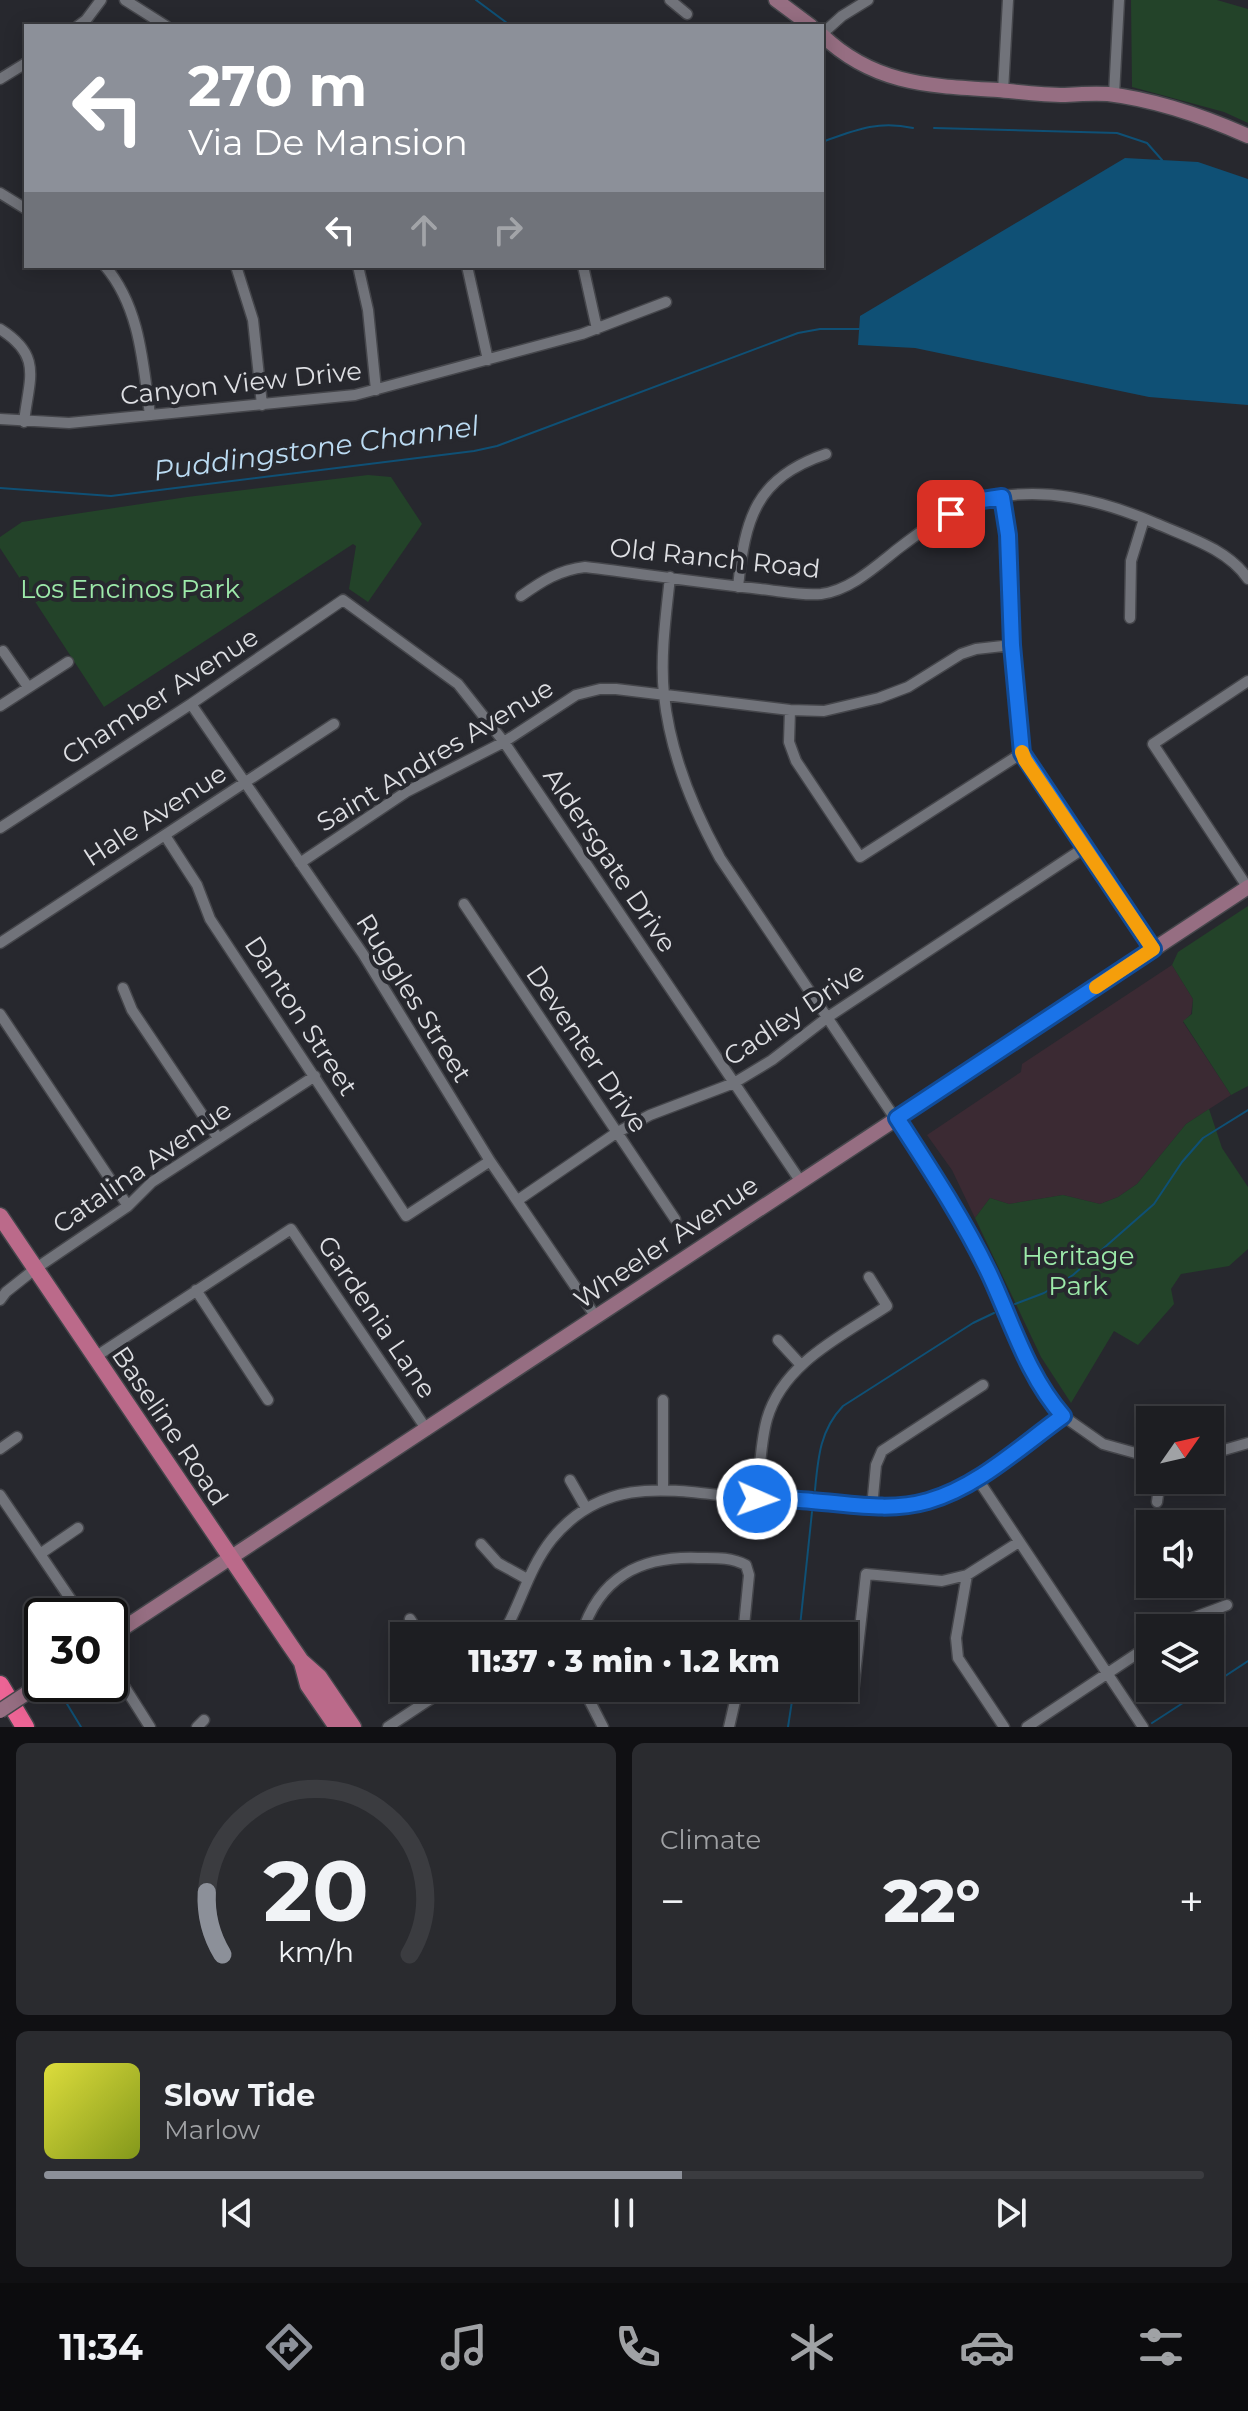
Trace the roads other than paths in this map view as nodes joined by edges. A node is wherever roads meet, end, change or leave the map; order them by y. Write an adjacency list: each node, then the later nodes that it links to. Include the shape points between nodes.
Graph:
1 (101, 0): 9 (street)
2 (125, 0): 10 (street)
3 (670, 0): 8 (street)
4 (776, 0): 11 (main road)
5 (868, 0): 12 (street)
6 (1008, 0): 16 (street)
7 (1119, 0): 17 (street)
8 (687, 14)
9 (81, 24)
10 (163, 24)
11 (808, 24)
12 (824, 33)
13 (824, 36): 16 (main road, via 893,78)
14 (24, 64): 15 (street)
15 (0, 79)
16 (1003, 91): 17 (main road)
17 (1114, 95): 18 (main road, via 1192,113)
18 (1248, 136)
19 (0, 193): 20 (street)
20 (24, 208)
21 (107, 268): 32 (street, via 120,284 138,333)
22 (237, 268): 31 (street, via 253,320)
23 (358, 268): 30 (street)
24 (467, 268): 29 (street)
25 (583, 268): 28 (street)
26 (666, 302): 28 (street, Canyon View Drive)
27 (0, 329): 34 (street, via 19,340 31,360)
28 (597, 329): 29 (street, Canyon View Drive)
29 (488, 360): 30 (street, Canyon View Drive)
30 (376, 390): 31 (street, Canyon View Drive)
31 (262, 405): 32 (street, Canyon View Drive)
32 (150, 415): 34 (street, Canyon View Drive)
33 (0, 419): 34 (street, Canyon View Drive)
34 (24, 422)
35 (826, 454): 40 (street, via 805,461 759,499 750,517)
36 (1002, 497): 37 (street, Old Ranch Road, via 1079,497); 40 (street, Old Ranch Road, via 982,500 931,524 841,589 820,594); 44 (street)
37 (1144, 519): 39 (street, Old Ranch Road, via 1212,548); 43 (street, via 1131,561)
38 (670, 577): 40 (street, Old Ranch Road); 41 (street, Old Ranch Road, via 576,568 548,577); 49 (street)
39 (1248, 579)
40 (738, 587)
41 (521, 596)
42 (343, 600): 50 (street, Chamber Avenue); 54 (street, Aldersgate Drive, via 458,684)
43 (1130, 618)
44 (1012, 645): 52 (street, Saint Andres Avenue, via 961,654 908,687 879,698 824,711); 55 (street)
45 (3, 651): 48 (street)
46 (68, 662): 48 (street)
47 (1248, 681): 61 (street, via 1153,744)
48 (28, 687): 51 (street)
49 (664, 694): 52 (street, Saint Andres Avenue); 54 (street, Saint Andres Avenue, via 600,689 576,695); 67 (street, via 674,746 699,819)
50 (191, 704): 56 (street, Ruggles Street); 57 (street, Chamber Avenue)
51 (0, 706)
52 (790, 710): 55 (street, via 789,742 796,761 860,857)
53 (334, 724): 56 (street, Hale Avenue)
54 (504, 742): 60 (street, Saint Andres Avenue, via 406,792); 69 (street, Aldersgate Drive)
55 (1022, 753): 59 (street)
56 (245, 783): 58 (street, Hale Avenue); 60 (street, Ruggles Street)
57 (0, 828)
58 (166, 837): 63 (street, Hale Avenue); 68 (street, Danton Street, via 197,885 210,919)
59 (1084, 848): 64 (street); 67 (street, Cadley Drive)
60 (300, 863): 73 (street, Ruggles Street, via 363,954)
61 (1248, 888): 64 (main road, Wheeler Avenue)
62 (464, 904): 71 (street, Deventer Drive)
63 (0, 943)
64 (1153, 949): 70 (main road, Wheeler Avenue)
65 (123, 988): 72 (street, via 132,1010)
66 (0, 1014): 76 (street)
67 (828, 1017): 69 (street, Cadley Drive); 70 (street)
68 (315, 1076): 72 (street, Catalina Avenue); 73 (street, Danton Street, via 406,1216)
69 (734, 1083): 71 (street, Cadley Drive); 74 (street, Aldersgate Drive)
70 (897, 1118): 74 (main road, Wheeler Avenue); 90 (street, via 967,1227 1033,1374)
71 (616, 1133): 75 (street, Cadley Drive); 78 (street, Deventer Drive)
72 (218, 1138): 76 (street, Catalina Avenue, via 152,1182)
73 (490, 1161): 75 (street, Ruggles Street)
74 (801, 1182): 83 (main road, Wheeler Avenue)
75 (518, 1200): 83 (street, Ruggles Street)
76 (128, 1206): 79 (street, Catalina Avenue)
77 (0, 1216): 79 (main road, Baseline Road)
78 (675, 1219)
79 (35, 1269): 82 (street, Catalina Avenue); 85 (main road, Baseline Road)
80 (869, 1277): 86 (street, via 887,1306)
81 (196, 1290): 85 (street); 88 (street); 91 (street, Gardenia Lane, via 291,1229)
82 (0, 1300)
83 (596, 1317): 91 (main road, Wheeler Avenue)
84 (778, 1340): 86 (street)
85 (95, 1357): 110 (main road, Baseline Road)
86 (801, 1365): 102 (street, via 773,1401 766,1422)
87 (983, 1385): 104 (street, via 882,1451)
88 (268, 1400)
89 (663, 1400): 99 (street)
90 (1063, 1416): 96 (street, via 1103,1444); 97 (street)
91 (427, 1430): 110 (main road, Wheeler Avenue)
92 (17, 1437): 94 (street)
93 (1248, 1443): 95 (street)
94 (0, 1449)
95 (1224, 1450)
96 (1136, 1453)
97 (977, 1478): 104 (street, via 930,1501); 107 (street)
98 (570, 1480): 105 (street)
99 (663, 1489): 102 (street); 105 (street, via 622,1493)
100 (1158, 1494): 103 (street)
101 (0, 1495): 109 (street)
102 (757, 1499): 104 (street)
103 (1157, 1502)
104 (872, 1507)
105 (586, 1508): 112 (street, via 552,1540)
106 (78, 1528): 109 (street)
107 (1019, 1542): 111 (street); 125 (street)
108 (481, 1544): 112 (street, via 498,1563)
109 (40, 1554): 113 (street)
110 (231, 1558): 121 (main road, Wheeler Avenue); 124 (main road, Baseline Road)
111 (967, 1575): 122 (street, via 942,1581 866,1574); 140 (street, via 956,1638 958,1658)
112 (527, 1579): 118 (street)
113 (70, 1598)
114 (1227, 1605): 115 (street)
115 (1203, 1614)
116 (410, 1619): 117 (street)
117 (412, 1622)
118 (508, 1622)
119 (588, 1622): 120 (street, via 613,1583 631,1569 670,1557 733,1558 746,1565)
120 (744, 1622)
121 (128, 1625)
122 (858, 1647)
123 (1136, 1654): 125 (street)
124 (301, 1661): 135 (main road, Baseline Road, via 308,1685); 136 (main road, Baseline Road, via 319,1677)
125 (1107, 1673): 141 (street); 142 (street)
126 (1, 1688): 133 (highway)
127 (128, 1692): 134 (street)
128 (24, 1695): 132 (main road, bridge)
129 (426, 1702): 137 (street)
130 (590, 1702): 138 (street)
131 (735, 1702): 139 (street)
132 (0, 1711)
133 (25, 1727)
134 (150, 1727)
135 (337, 1727)
136 (353, 1727)
137 (388, 1727)
138 (603, 1727)
139 (729, 1727)
140 (1004, 1727)
141 (1027, 1727)
142 (1143, 1727)

